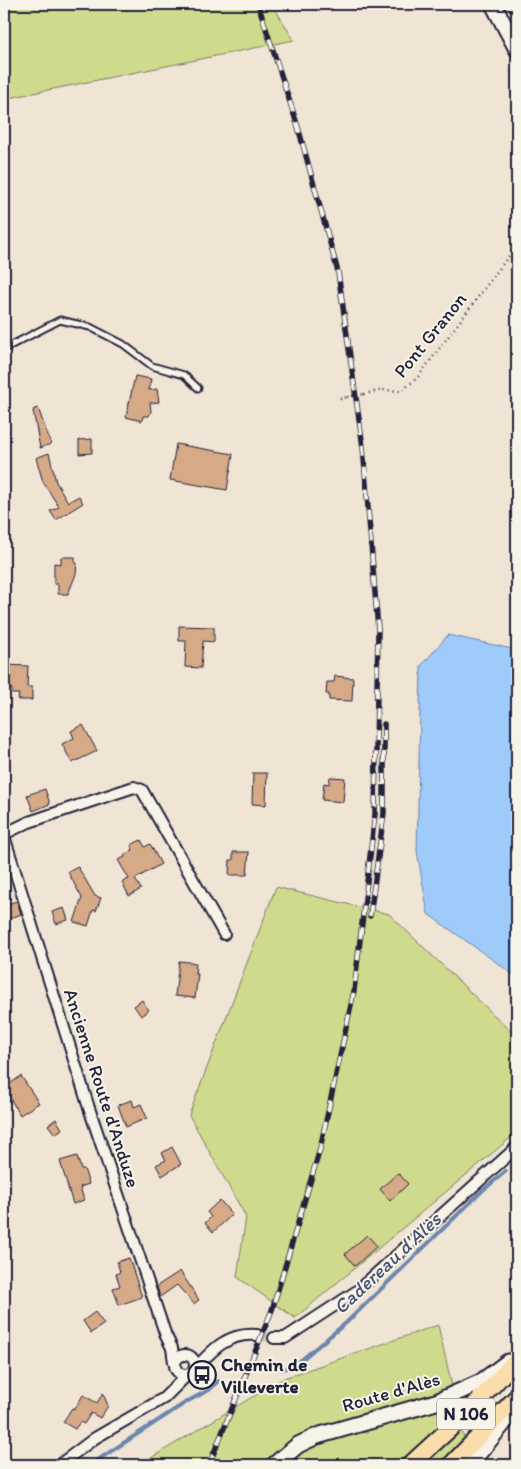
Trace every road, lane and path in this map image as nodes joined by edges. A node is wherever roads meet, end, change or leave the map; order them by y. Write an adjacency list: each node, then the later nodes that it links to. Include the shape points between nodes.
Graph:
1 (493, 4): 2 (main road)
2 (517, 49)
3 (517, 245): 6 (path, Pont Granon, bridge, via 418,377 402,391 384,390)
4 (4, 349): 5 (lane, via 60,320 90,327 123,344 152,366 184,375)
5 (198, 388)
6 (340, 399)
7 (4, 835): 8 (street, via 29,822 134,787 142,790); 15 (street, Ancienne Route d'Anduze, via 89,1108 166,1336)
8 (224, 934)
9 (517, 1147): 11 (street, via 357,1291 285,1338)
10 (257, 1335): 12 (street, via 235,1335)
11 (274, 1338)
12 (213, 1350): 15 (street); 15 (street)
13 (517, 1355): 19 (main road, Route d'Alès, via 481,1382 460,1392 436,1402 316,1436 298,1445)
14 (517, 1359): 20 (main road, N 106, via 469,1411)
15 (184, 1365): 18 (street, via 176,1385 164,1398 96,1438)
16 (517, 1397): 21 (main road, N 106)
17 (517, 1407): 22 (main road)
18 (60, 1465)
19 (274, 1465)
20 (410, 1465)
21 (451, 1465)
22 (468, 1465)

